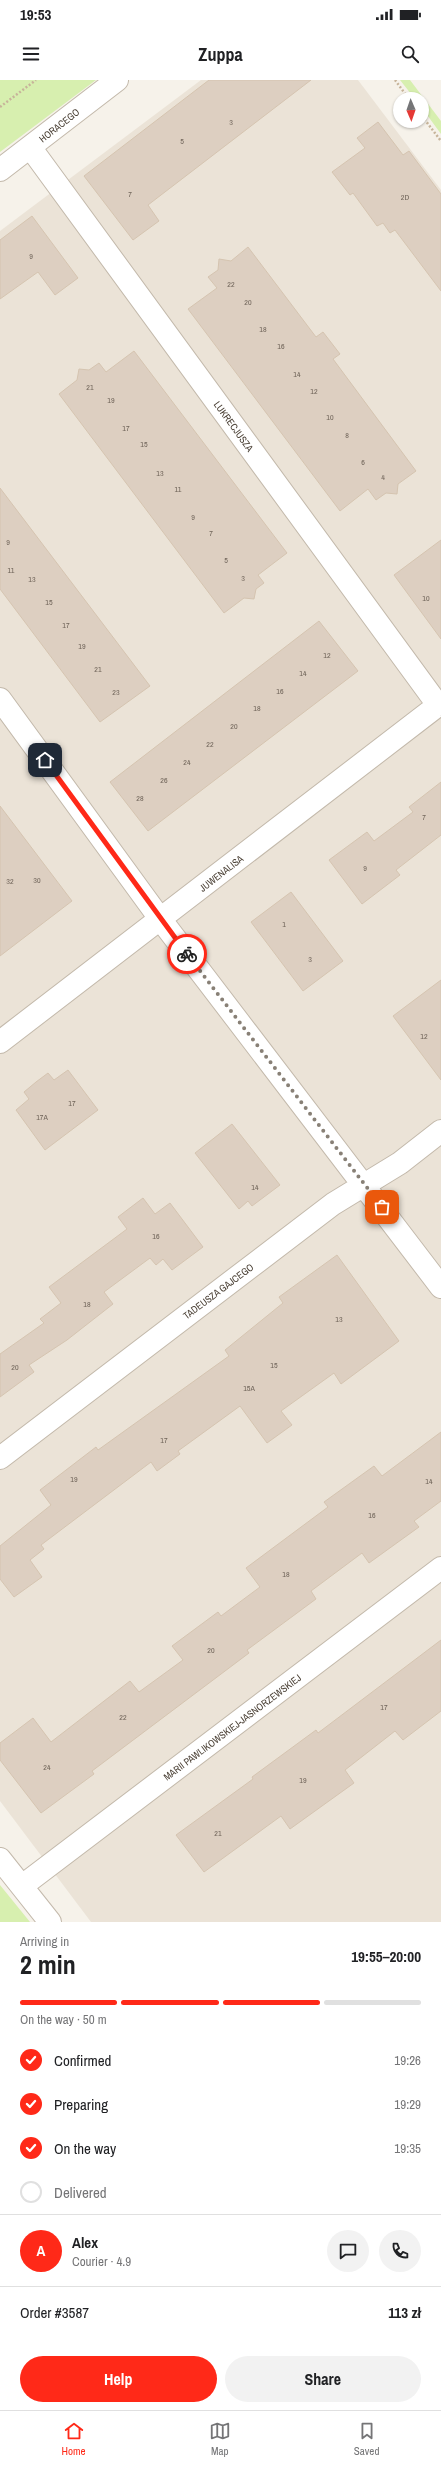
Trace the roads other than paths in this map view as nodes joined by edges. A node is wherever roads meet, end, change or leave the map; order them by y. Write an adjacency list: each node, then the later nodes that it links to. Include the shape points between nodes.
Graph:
1 (117, 80): 2 (street, HORACEGO)
2 (30, 147): 3 (street, HORACEGO); 5 (street, LUKRECJUSZA)
3 (0, 170)
4 (0, 699): 6 (street)
5 (440, 704): 6 (street, JUWENALISA)
6 (161, 920): 7 (street, JUWENALISA); 9 (street)
7 (0, 1042)
8 (441, 1131): 9 (street, TADEUSZA GAJCEGO)
9 (366, 1185): 10 (street); 11 (street, TADEUSZA GAJCEGO, via 333,1204)
10 (441, 1287)
11 (0, 1458)
12 (441, 1568): 14 (street, MARII PAWLIKOWSKIEJ-JASNORZEWSKIEJ)
13 (0, 1859): 14 (street)
14 (22, 1886): 15 (street)
15 (50, 1922)

